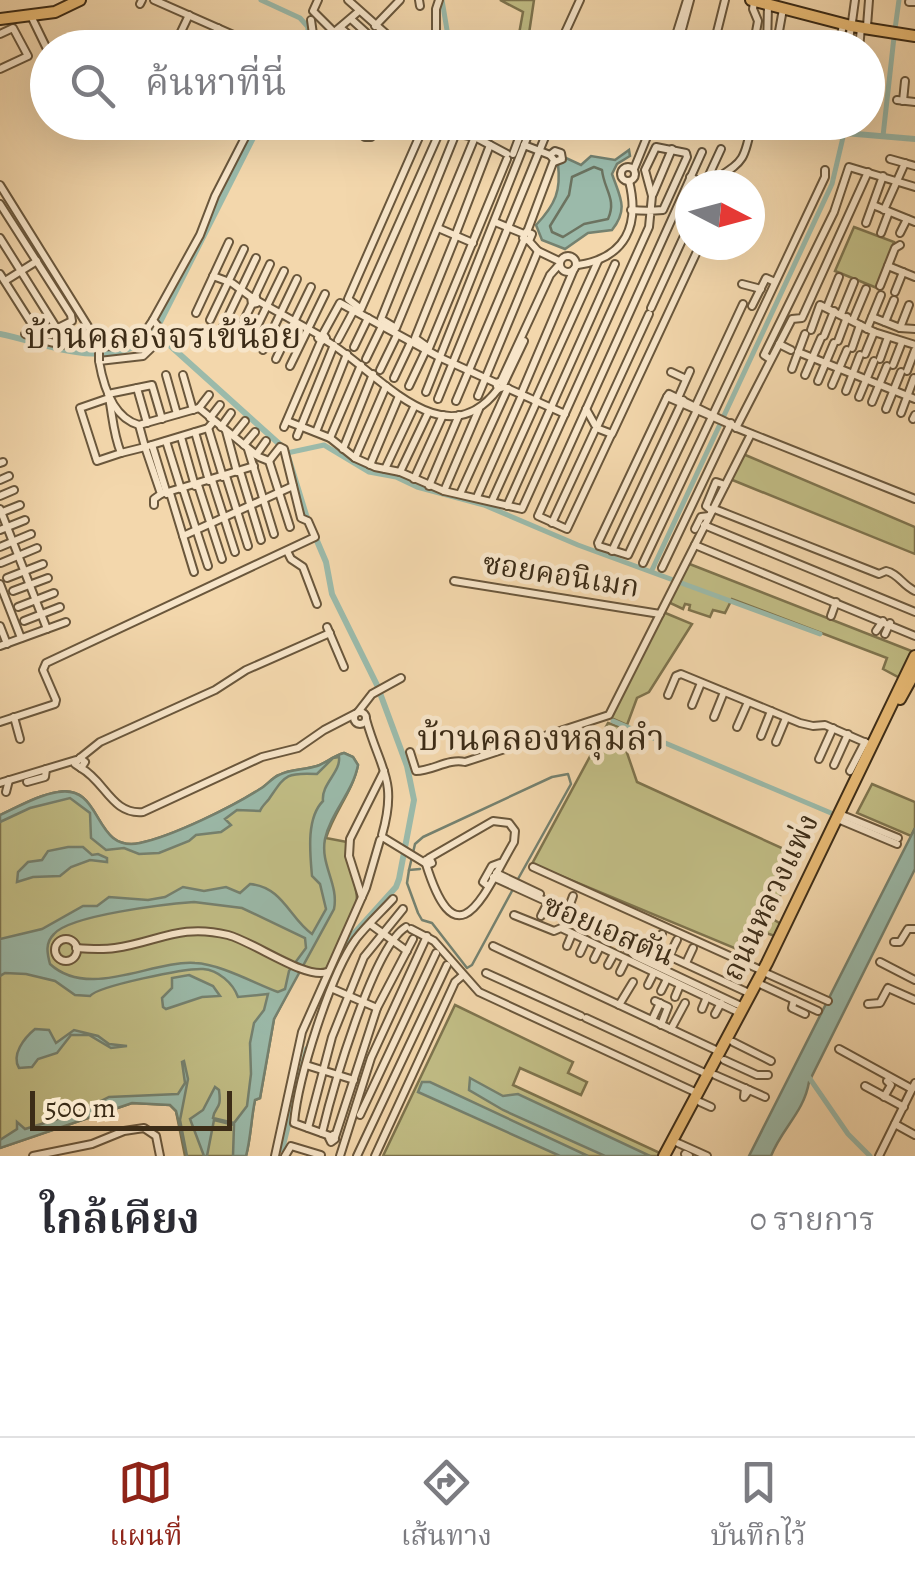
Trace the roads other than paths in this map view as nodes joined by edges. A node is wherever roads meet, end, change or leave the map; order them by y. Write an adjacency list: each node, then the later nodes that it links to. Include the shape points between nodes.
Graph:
1 (154, 0): 17 (street)
2 (318, 0): 29 (street, via 313,12)
3 (348, 0): 15 (street)
4 (365, 0): 15 (street)
5 (400, 0): 22 (street)
6 (578, 0): 34 (street)
7 (724, 0): 36 (street)
8 (752, 0): 14 (main road); 37 (street)
9 (855, 0): 21 (street)
10 (869, 0): 21 (street)
11 (71, 1): 16 (main road); 18 (main road)
12 (690, 1): 35 (street)
13 (438, 2): 33 (street)
14 (776, 4): 21 (main road); 38 (street); 39 (street)
15 (358, 9): 19 (street); 22 (street)
16 (31, 15): 18 (main road); 25 (street)
17 (192, 16): 23 (street); 24 (street); 26 (street)
18 (0, 17)
19 (351, 19): 30 (street); 31 (street)
20 (311, 20): 28 (street)
21 (855, 25): 40 (street); 41 (street); 42 (street); 43 (main road)
22 (375, 26): 32 (street)
23 (191, 27)
24 (218, 28): 27 (street)
25 (38, 30)
26 (183, 30)
27 (222, 30)
28 (312, 30)
29 (337, 30)
30 (339, 30)
31 (364, 30)
32 (380, 30)
33 (437, 30)
34 (564, 30)
35 (680, 30)
36 (717, 30)
37 (756, 30)
38 (768, 30)
39 (776, 30)
40 (851, 30)
41 (853, 30)
42 (856, 30)
43 (879, 30)
44 (885, 31): 46 (main road)
45 (0, 34): 47 (street, via 13,28 28,56)
46 (915, 36)
47 (1, 66)
48 (904, 82): 49 (street, via 900,100)
49 (915, 102)
50 (244, 140): 150 (street)
51 (418, 140): 83 (street)
52 (437, 140): 88 (street)
53 (453, 140): 92 (street)
54 (472, 140): 95 (street)
55 (481, 140): 61 (street)
56 (518, 140): 67 (street)
57 (524, 140): 62 (street)
58 (544, 140): 65 (street)
59 (646, 140): 84 (street, via 634,169 623,168 621,175)
60 (749, 140): 73 (street)
61 (490, 145): 67 (street); 98 (street)
62 (524, 145): 65 (street); 90 (street)
63 (721, 149): 72 (street)
64 (672, 150): 80 (street); 80 (street, via 656,147 646,168); 85 (street, via 688,157 666,206)
65 (540, 151): 94 (street); 99 (street, via 552,158)
66 (702, 152): 71 (street)
67 (509, 156): 102 (street)
68 (915, 156): 70 (street)
69 (890, 159): 70 (street)
70 (911, 165): 77 (street)
71 (693, 170)
72 (711, 170)
73 (733, 170)
74 (868, 172): 75 (street); 168 (street, via 802,318 792,319); 177 (street, via 850,167 764,354)
75 (883, 176): 77 (street); 82 (street)
76 (822, 178): 127 (street)
77 (898, 181): 79 (street); 87 (street)
78 (0, 185): 178 (street, bridge, via 99,344)
79 (915, 187)
80 (652, 196): 85 (street)
81 (0, 204): 93 (street)
82 (873, 205): 87 (street); 91 (street)
83 (388, 207): 88 (street); 88 (street, via 351,304 364,308)
84 (633, 210): 85 (street); 106 (street, via 627,236)
85 (652, 211): 120 (street)
86 (675, 211): 143 (street)
87 (887, 211): 89 (street); 96 (street)
88 (404, 215): 92 (street)
89 (911, 220): 97 (street)
90 (495, 222): 94 (street); 174 (street)
91 (866, 223)
92 (420, 224): 95 (street, via 380,320 396,328)
93 (15, 227): 100 (street); 110 (street)
94 (510, 227): 99 (street); 180 (street)
95 (438, 228): 98 (street)
96 (881, 233)
97 (900, 234)
98 (455, 236): 102 (street); 102 (street, via 416,335 429,348)
99 (526, 237): 105 (street); 185 (street)
100 (0, 238): 118 (street)
101 (229, 242): 121 (street)
102 (474, 244)
103 (900, 245): 116 (street)
104 (244, 249): 126 (street)
105 (538, 251): 114 (street); 193 (street)
106 (607, 254): 111 (street); 113 (street); 115 (street)
107 (675, 256): 141 (street)
108 (256, 258): 132 (street)
109 (693, 260): 147 (street)
110 (37, 261): 118 (street); 158 (street, via 73,318)
111 (598, 261): 115 (street); 219 (street)
112 (270, 264): 135 (street)
113 (615, 264): 120 (street); 224 (street)
114 (559, 265): 115 (street); 115 (street, via 568,257); 198 (street)
115 (576, 265): 209 (street)
116 (888, 266): 119 (street); 145 (street)
117 (284, 271): 139 (street)
118 (20, 272): 124 (street); 158 (street)
119 (903, 272): 123 (street); 152 (street)
120 (629, 273): 234 (street)
121 (214, 276): 126 (street); 142 (street)
122 (840, 277): 148 (street)
123 (915, 277)
124 (2, 278): 158 (street, via 35,329)
125 (298, 279): 144 (street)
126 (228, 281): 132 (street); 149 (street)
127 (775, 282): 131 (street, via 766,277); 237 (street)
128 (854, 282): 148 (street)
129 (742, 284): 131 (street)
130 (310, 287): 151 (street)
131 (761, 288): 137 (street)
132 (242, 289): 135 (street); 155 (street)
133 (866, 289): 148 (street)
134 (324, 294): 156 (street)
135 (254, 300): 139 (street); 161 (street)
136 (743, 304): 226 (street)
137 (752, 306)
138 (909, 306): 154 (street)
139 (267, 307): 144 (street); 167 (street)
140 (354, 310): 146 (street); 162 (street, via 339,303); 164 (street)
141 (650, 311): 143 (street); 147 (street); 244 (street)
142 (196, 312)
143 (630, 313): 229 (street)
144 (281, 314): 151 (street); 170 (street)
145 (872, 317): 148 (street); 152 (street)
146 (368, 318): 153 (street); 172 (street)
147 (666, 318): 250 (street)
148 (850, 319): 163 (street); 173 (street, via 820,305); 175 (street, via 823,337); 181 (street); 184 (street, via 849,349); 188 (street, via 863,355)
149 (210, 320)
150 (154, 321): 159 (street, via 123,347 58,345); 178 (street, via 163,336 144,355)
151 (294, 322): 156 (street); 176 (street)
152 (885, 322): 154 (street)
153 (382, 326): 160 (street); 179 (street)
154 (900, 328): 157 (street)
155 (222, 329)
156 (308, 329): 162 (street); 182 (street)
157 (915, 329)
158 (58, 332)
159 (25, 334)
160 (397, 335): 165 (street); 186 (street)
161 (236, 336)
162 (322, 337): 164 (street); 243 (street, via 286,424)
163 (888, 337): 166 (street); 195 (street)
164 (336, 342): 172 (street); 243 (street)
165 (412, 342): 171 (street); 192 (street)
166 (902, 342): 169 (street); 199 (street)
167 (249, 344)
168 (779, 344): 173 (street); 177 (street)
169 (915, 348): 204 (street)
170 (263, 350)
171 (426, 350): 174 (street); 201 (street)
172 (351, 351): 179 (street); 248 (street)
173 (795, 351): 175 (street); 183 (street)
174 (440, 358): 180 (street); 206 (street)
175 (812, 358): 181 (street); 190 (street)
176 (276, 359)
177 (770, 360): 214 (street)
178 (100, 361): 210 (street)
179 (364, 362): 186 (street); 254 (street)
180 (454, 364): 185 (street); 218 (street)
181 (826, 364): 184 (street); 196 (street)
182 (290, 366)
183 (792, 368)
184 (839, 369): 188 (street); 202 (street)
185 (469, 371): 193 (street); 220 (street)
186 (376, 372): 200 (street); 259 (street)
187 (671, 372): 217 (street, via 688,373)
188 (853, 374): 195 (street); 205 (street)
189 (182, 375): 211 (street)
190 (805, 375)
191 (166, 376): 233 (street)
192 (394, 378)
193 (486, 378): 198 (street); 213 (street)
194 (914, 378): 216 (street)
195 (866, 380): 199 (street); 215 (street)
196 (818, 381)
197 (197, 385): 211 (street)
198 (502, 385): 209 (street); 225 (street); 287 (street)
199 (879, 385): 204 (street); 221 (street)
200 (386, 386): 212 (street); 264 (street)
201 (409, 386)
202 (832, 386)
203 (137, 388): 210 (street); 238 (street, via 152,385); 241 (street)
204 (893, 390): 216 (street); 227 (street)
205 (846, 391)
206 (426, 392)
207 (742, 392): 214 (street)
208 (209, 395): 228 (street)
209 (521, 395): 219 (street); 289 (street)
210 (109, 396): 241 (street, via 130,423); 261 (street, via 110,426); 261 (street, via 80,408 97,460)
211 (188, 396): 228 (street)
212 (399, 396): 223 (street); 267 (street)
213 (478, 396)
214 (751, 396): 242 (street)
215 (859, 397)
216 (911, 397): 232 (street)
217 (674, 398): 226 (street); 320 (street); 320 (street, via 598,543)
218 (438, 399)
219 (536, 401): 224 (street); 292 (street)
220 (456, 402)
221 (872, 402)
222 (220, 405): 240 (street)
223 (414, 407): 231 (street); 270 (street)
224 (550, 407): 234 (street); 296 (street)
225 (479, 408): 235 (street); 285 (street)
226 (695, 408): 237 (street); 320 (street, via 628,555)
227 (886, 408)
228 (196, 409): 233 (street); 240 (street)
229 (586, 409): 244 (street); 302 (street, via 538,516)
230 (231, 413): 245 (street)
231 (428, 413): 236 (street); 272 (street)
232 (900, 413)
233 (177, 414): 238 (street)
234 (566, 414): 296 (street, via 524,508)
235 (459, 415): 236 (street); 282 (street)
236 (443, 416): 275 (street)
237 (715, 416): 242 (street); 324 (street)
238 (162, 419): 241 (street)
239 (246, 420): 252 (street)
240 (211, 422): 245 (street); 246 (street); 274 (street)
241 (143, 424): 257 (street)
242 (731, 425): 249 (street); 327 (street)
243 (302, 426): 248 (street); 253 (street)
244 (597, 427): 250 (street); 302 (street)
245 (224, 429): 252 (street); 271 (street)
246 (195, 432): 251 (street); 277 (street)
247 (255, 432): 258 (street)
248 (316, 432): 254 (street)
249 (751, 434): 263 (street); 291 (street)
250 (611, 435): 302 (street, via 566,530)
251 (181, 436): 255 (street); 279 (street)
252 (233, 436): 258 (street)
253 (298, 436)
254 (330, 438): 259 (street)
255 (166, 441): 257 (street); 266 (street)
256 (266, 441): 262 (street)
257 (148, 446): 261 (street); 269 (street); 286 (street)
258 (246, 447): 262 (street); 268 (street)
259 (343, 449): 264 (street)
260 (729, 451): 263 (street)
261 (121, 453)
262 (256, 455): 265 (street)
263 (740, 457): 278 (street)
264 (355, 458): 267 (street)
265 (269, 461): 281 (street, via 284,448); 284 (street)
266 (174, 464): 269 (street); 280 (street)
267 (370, 465): 270 (street)
268 (254, 466): 271 (street); 290 (street)
269 (159, 469): 286 (street)
270 (385, 469): 272 (street)
271 (239, 472): 274 (street); 293 (street)
272 (400, 472): 275 (street)
273 (9, 476): 276 (street)
274 (224, 476): 277 (street); 297 (street)
275 (414, 479): 282 (street)
276 (0, 480)
277 (211, 481): 279 (street); 300 (street)
278 (722, 484): 299 (street); 299 (street, via 707,502)
279 (197, 485): 280 (street); 303 (street)
280 (181, 486): 286 (street); 308 (street)
281 (293, 486): 284 (street); 318 (street, via 301,518 315,537)
282 (428, 486): 285 (street)
283 (14, 490): 288 (street)
284 (278, 491): 290 (street); 305 (street)
285 (444, 491): 287 (street)
286 (166, 492): 295 (street); 311 (street)
287 (460, 494): 289 (street)
288 (0, 496)
289 (477, 496): 292 (street)
290 (263, 498): 293 (street); 310 (street)
291 (915, 499)
292 (492, 501): 296 (street)
293 (250, 504): 297 (street); 312 (street)
294 (20, 505): 298 (street)
295 (154, 505)
296 (508, 506)
297 (237, 511): 300 (street); 316 (street)
298 (0, 512): 306 (street)
299 (712, 512): 304 (street); 307 (street); 335 (street, via 879,574 894,573)
300 (224, 517): 303 (street); 319 (street)
301 (26, 520): 306 (street)
302 (552, 523)
303 (210, 524): 308 (street); 322 (street)
304 (704, 525): 314 (street); 342 (street)
305 (290, 527)
306 (4, 528): 313 (street)
307 (694, 528)
308 (196, 530): 311 (street); 326 (street)
309 (31, 534): 313 (street)
310 (274, 534)
311 (183, 536): 329 (street)
312 (261, 540)
313 (13, 542): 315 (street); 321 (street)
314 (694, 545): 338 (street); 344 (street)
315 (0, 546)
316 (248, 546)
317 (37, 548): 321 (street)
318 (290, 550): 339 (street); 367 (street, via 46,663 42,670 56,703)
319 (235, 552)
320 (612, 552)
321 (19, 556): 323 (street); 328 (street)
322 (222, 559)
323 (1, 563)
324 (643, 563)
325 (43, 564): 328 (street)
326 (208, 566)
327 (662, 568)
328 (25, 571): 331 (street); 333 (street)
329 (194, 572)
330 (48, 578): 333 (street)
331 (3, 581): 354 (street)
332 (454, 581): 344 (street, ซอยคอนิเมก)
333 (30, 585): 334 (street); 337 (street)
334 (13, 591)
335 (915, 591)
336 (54, 593): 337 (street)
337 (36, 600): 340 (street); 343 (street)
338 (836, 602): 345 (street); 348 (street)
339 (317, 604)
340 (18, 607)
341 (60, 607): 343 (street)
342 (915, 612)
343 (42, 614): 346 (street); 350 (street)
344 (660, 614): 380 (street, via 610,715 426,770 416,771)
345 (831, 616)
346 (24, 621)
347 (66, 622): 350 (street)
348 (886, 622): 351 (street); 352 (street); 353 (street)
349 (0, 626): 355 (street)
350 (47, 629): 354 (street)
351 (876, 631)
352 (885, 634)
353 (915, 636)
354 (21, 638): 355 (street)
355 (4, 645)
356 (915, 656): 377 (main road, ถนนหลวงแพ่ง)
357 (344, 667): 385 (street, via 329,630 100,742)
358 (915, 669): 393 (main road, ถนนหลวงแพ่ง)
359 (401, 678): 366 (street, via 380,688)
360 (701, 682): 361 (street); 362 (street, via 678,674); 364 (street)
361 (724, 692): 363 (street); 368 (street)
362 (668, 695)
363 (748, 702): 365 (street); 371 (street)
364 (692, 705)
365 (772, 712): 369 (street); 374 (street)
366 (361, 716): 381 (street, via 298,748); 388 (street)
367 (14, 717): 370 (street); 375 (street)
368 (714, 717)
369 (786, 718): 372 (street); 376 (street)
370 (0, 722)
371 (737, 727)
372 (833, 728): 373 (street); 378 (street)
373 (848, 734): 377 (street); 382 (street)
374 (761, 736)
375 (20, 740)
376 (776, 742)
377 (868, 744): 389 (street); 443 (main road, ถนนหลวงแพ่ง)
378 (824, 749): 382 (street); 384 (street)
379 (60, 752): 386 (street)
380 (410, 752)
381 (273, 753): 383 (street); 385 (street, via 143,812 117,806)
382 (838, 755): 387 (street)
383 (284, 756)
384 (819, 759)
385 (81, 761): 386 (street)
386 (63, 764): 390 (street, via 28,782)
387 (834, 765)
388 (384, 771): 394 (street, via 391,797); 403 (street, via 350,839)
389 (850, 771)
390 (9, 780): 391 (street); 392 (street)
391 (0, 783)
392 (6, 792)
393 (841, 817): 395 (street); 443 (main road, ถนนหลวงแพ่ง)
394 (382, 838): 396 (street); 403 (street)
395 (898, 841)
396 (429, 862): 397 (street, via 504,820 515,837); 401 (street, via 434,892 461,916 476,908)
397 (501, 863): 399 (street); 401 (street, via 484,878)
398 (533, 867): 443 (street)
399 (494, 875): 400 (street); 401 (street)
400 (515, 885): 405 (street); 406 (street)
401 (488, 886)
402 (573, 896): 406 (street)
403 (362, 898): 449 (street)
404 (393, 898): 411 (street)
405 (548, 902): 409 (street); 410 (street)
406 (569, 907): 472 (street)
407 (403, 909): 414 (street)
408 (514, 915): 413 (street, ซอยเอสตัน)
409 (541, 916)
410 (583, 918): 413 (street); 472 (street, via 612,932 635,956)
411 (370, 924): 414 (street); 459 (street)
412 (915, 929): 421 (street)
413 (574, 933): 419 (street, ซอยเอสตัน); 424 (street)
414 (381, 934): 418 (street); 467 (street)
415 (662, 934): 428 (street)
416 (429, 937): 418 (street, via 408,929); 434 (street); 450 (street)
417 (413, 938): 429 (street)
418 (395, 939): 429 (street); 476 (street)
419 (586, 940): 425 (street, ซอยเอสตัน); 431 (street)
420 (676, 940): 433 (street)
421 (894, 942)
422 (645, 945): 428 (street)
423 (492, 946): 478 (street)
424 (567, 946)
425 (600, 947): 432 (street, ซอยเอสตัน); 435 (street)
426 (76, 948): 449 (street, via 205,931 244,940)
427 (694, 948): 438 (street)
428 (654, 949): 433 (street)
429 (406, 951): 480 (street)
430 (436, 953): 439 (street)
431 (580, 953)
432 (614, 954): 436 (street, ซอยเอสตัน); 440 (street)
433 (669, 956): 438 (street)
434 (417, 958): 439 (street); 448 (street)
435 (594, 959)
436 (626, 960): 442 (street, ซอยเอสตัน); 445 (street)
437 (880, 962): 452 (street)
438 (686, 964): 479 (street, via 741,985)
439 (431, 965): 498 (street)
440 (608, 965)
441 (447, 966): 460 (street)
442 (639, 966): 446 (street, ซอยเอสตัน); 478 (street)
443 (768, 969): 456 (street); 457 (main road, ถนนหลวงแพ่ง); 479 (main road, ถนนหลวงแพ่ง)
444 (400, 970): 448 (street)
445 (620, 972)
446 (654, 972): 451 (street, ซอยเอสตัน); 454 (street)
447 (486, 973): 503 (street)
448 (410, 975): 458 (street)
449 (324, 976): 511 (street, via 302,1032)
450 (464, 977): 468 (street); 514 (street, via 480,992)
451 (667, 979): 455 (street, ซอยเอสตัน); 461 (street)
452 (915, 980)
453 (394, 983): 458 (street)
454 (648, 985)
455 (680, 985): 463 (street, ซอยเอสตัน); 469 (street)
456 (793, 985): 465 (street); 475 (street)
457 (762, 986): 473 (street); 493 (main road, ถนนหลวงแพ่ง)
458 (404, 987): 471 (street)
459 (332, 989): 467 (street); 499 (street)
460 (435, 989): 468 (street); 501 (street)
461 (661, 990)
462 (895, 990): 466 (street); 466 (street, via 880,983); 474 (street)
463 (694, 991): 470 (street, ซอยเอสตัน); 490 (street)
464 (388, 995): 471 (street)
465 (806, 995)
466 (884, 995): 477 (street, via 877,1005)
467 (348, 996): 476 (street); 500 (street)
468 (450, 996): 506 (street)
469 (675, 997)
470 (708, 997): 472 (street, ซอยเอสตัน); 481 (street)
471 (398, 999): 482 (street)
472 (724, 999): 479 (street, ซอยเอสตัน); 484 (street)
473 (794, 1000): 483 (street); 485 (street, via 792,1008)
474 (915, 1000)
475 (828, 1001)
476 (363, 1002): 480 (street); 502 (street)
477 (868, 1004)
478 (620, 1005): 487 (street)
479 (745, 1005): 493 (main road, ถนนหลวงแพ่ง)
480 (380, 1008): 482 (street); 505 (street)
481 (702, 1009)
482 (393, 1011): 488 (street)
483 (818, 1011)
484 (715, 1014)
485 (805, 1014)
486 (377, 1020): 488 (street)
487 (652, 1020): 489 (street); 489 (street, via 658,1002 668,1007)
488 (387, 1024): 492 (street)
489 (661, 1025): 490 (street)
490 (671, 1030): 495 (street)
491 (372, 1033): 492 (street)
492 (381, 1037): 496 (street)
493 (731, 1041): 495 (main road, ถนนหลวงแพ่ง); 497 (street)
494 (839, 1049): 510 (street)
495 (722, 1056): 503 (main road, ถนนหลวงแพ่ง); 504 (street, via 757,1076)
496 (371, 1058): 498 (street); 516 (street)
497 (770, 1061)
498 (384, 1064): 516 (street)
499 (306, 1066): 500 (street); 519 (street, via 294,1120)
500 (322, 1070): 502 (street); 519 (street)
501 (396, 1072): 506 (street); 531 (street)
502 (338, 1075): 505 (street); 521 (street)
503 (712, 1075): 512 (street); 514 (main road, ถนนหลวงแพ่ง)
504 (768, 1075)
505 (354, 1080): 521 (street)
506 (410, 1080): 532 (street)
507 (887, 1081): 513 (street)
508 (278, 1086): 511 (street)
509 (865, 1086): 513 (street)
510 (914, 1086): 515 (street)
511 (291, 1088): 527 (street)
512 (764, 1097)
513 (884, 1097): 515 (street)
514 (703, 1101): 522 (main road, ถนนหลวงแพ่ง); 533 (main road, ถนนหลวงแพ่ง)
515 (904, 1106): 518 (street)
516 (358, 1114): 517 (street); 530 (street)
517 (362, 1124)
518 (895, 1124): 520 (street); 524 (street)
519 (308, 1128): 521 (street)
520 (915, 1134)
521 (330, 1137): 529 (street)
522 (678, 1142): 533 (main road, ถนนหลวงแพ่ง); 534 (street)
523 (305, 1153): 528 (street, via 289,1146); 529 (street)
524 (883, 1155)
525 (33, 1156): 526 (street, via 144,1128 156,1136)
526 (160, 1156)
527 (276, 1156)
528 (285, 1156)
529 (321, 1156)
530 (340, 1156)
531 (356, 1156)
532 (375, 1156)
533 (668, 1156)
534 (708, 1156)

